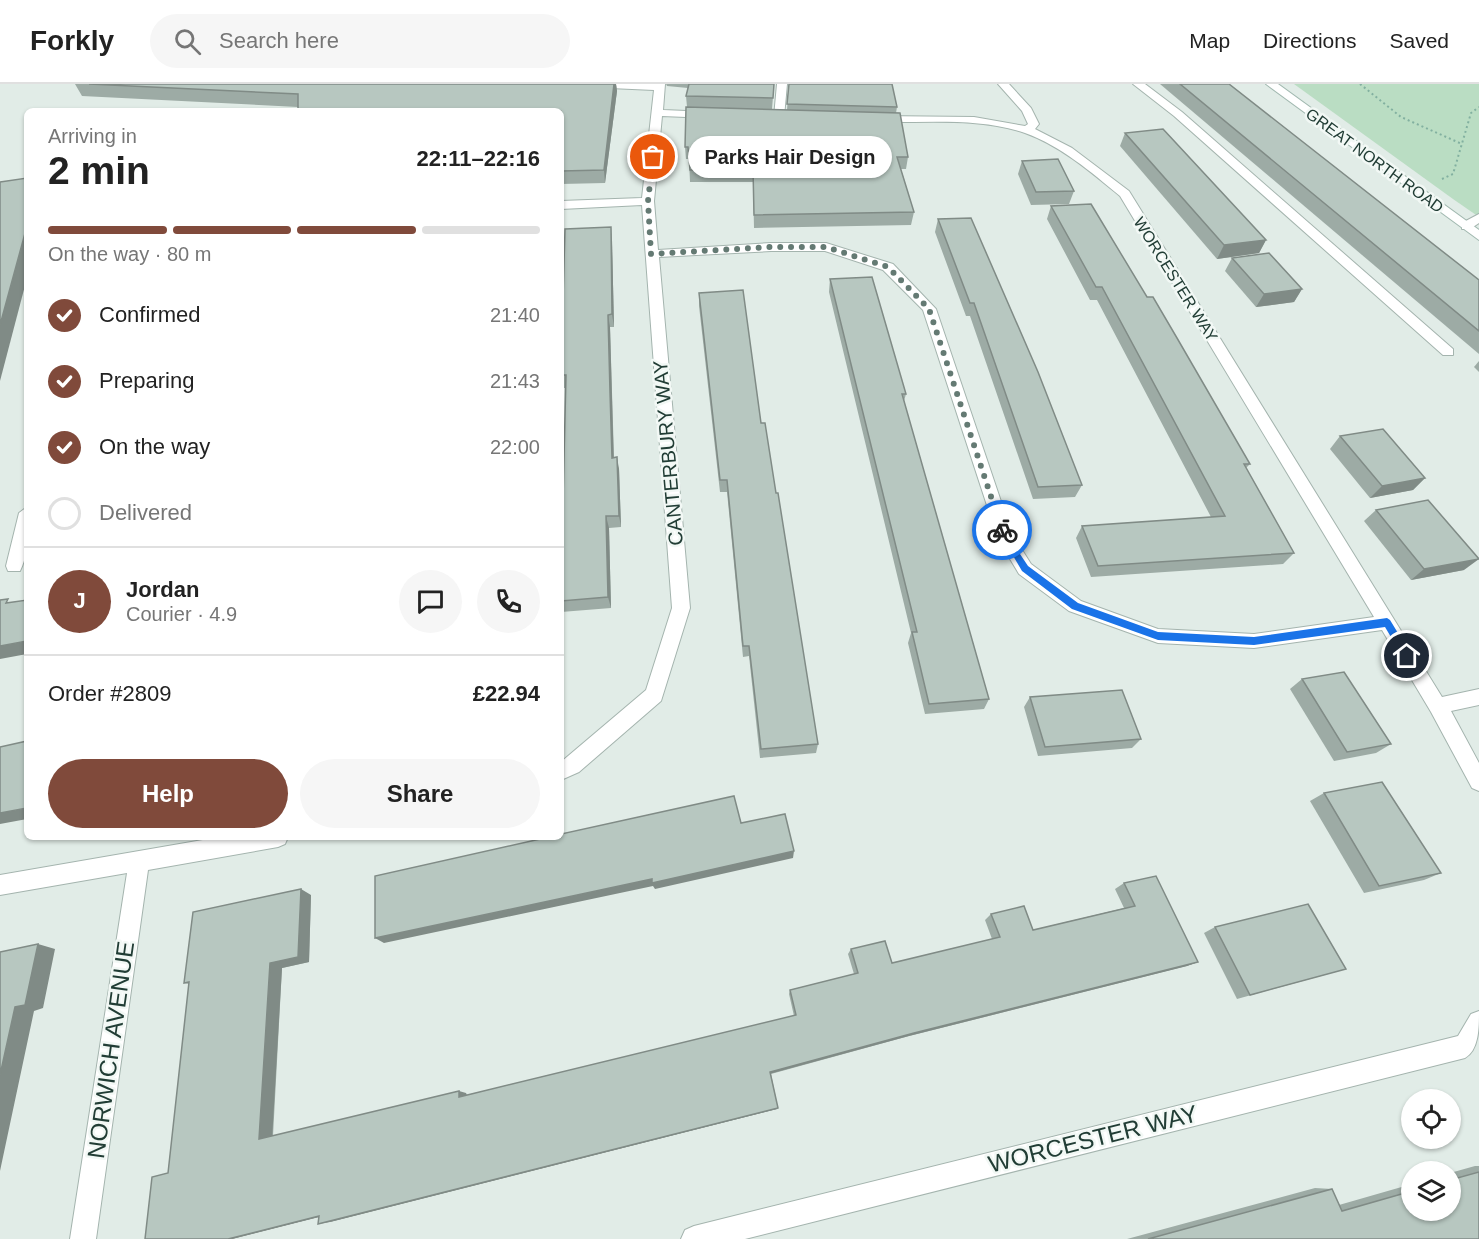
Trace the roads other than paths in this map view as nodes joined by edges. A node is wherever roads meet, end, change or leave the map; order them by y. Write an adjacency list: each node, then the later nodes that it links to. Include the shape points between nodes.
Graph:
1 (588, 84): 6 (street, CANTERBURY WAY)
2 (782, 84): 9 (street)
3 (1003, 84): 11 (street, via 1027,110 1034,124)
4 (1138, 84): 18 (street, via 1178,114)
5 (1271, 84): 15 (street, GREAT NORTH ROAD)
6 (659, 86): 7 (street, CANTERBURY WAY)
7 (657, 113): 8 (street); 12 (street, CANTERBURY WAY)
8 (724, 116)
9 (780, 117)
10 (860, 119): 11 (street, WORCESTER WAY, via 964,121)
11 (1028, 130): 21 (street, WORCESTER WAY, via 1084,159 1125,194)
12 (648, 201): 13 (street); 17 (street, CANTERBURY WAY)
13 (564, 205)
14 (1479, 218): 15 (street)
15 (1466, 226): 16 (street, GREAT NORTH ROAD)
16 (1479, 236)
17 (651, 254): 21 (street, via 826,247 888,267 929,309 1004,535 1025,568 1075,606 1158,636 1254,641); 24 (street, CANTERBURY WAY, via 681,608 654,694)
18 (1449, 352)
19 (24, 525): 20 (street)
20 (14, 566)
21 (1387, 622): 23 (street, WORCESTER WAY)
22 (1479, 697): 23 (street)
23 (1438, 706): 25 (street, WORCESTER WAY)
24 (564, 770)
25 (1479, 782)
26 (261, 840): 27 (street)
27 (139, 861): 28 (street); 30 (street, NORWICH AVENUE)
28 (0, 885)
29 (1479, 1022): 31 (street, WORCESTER WAY, via 1466,1046)
30 (83, 1239)
31 (694, 1239)

